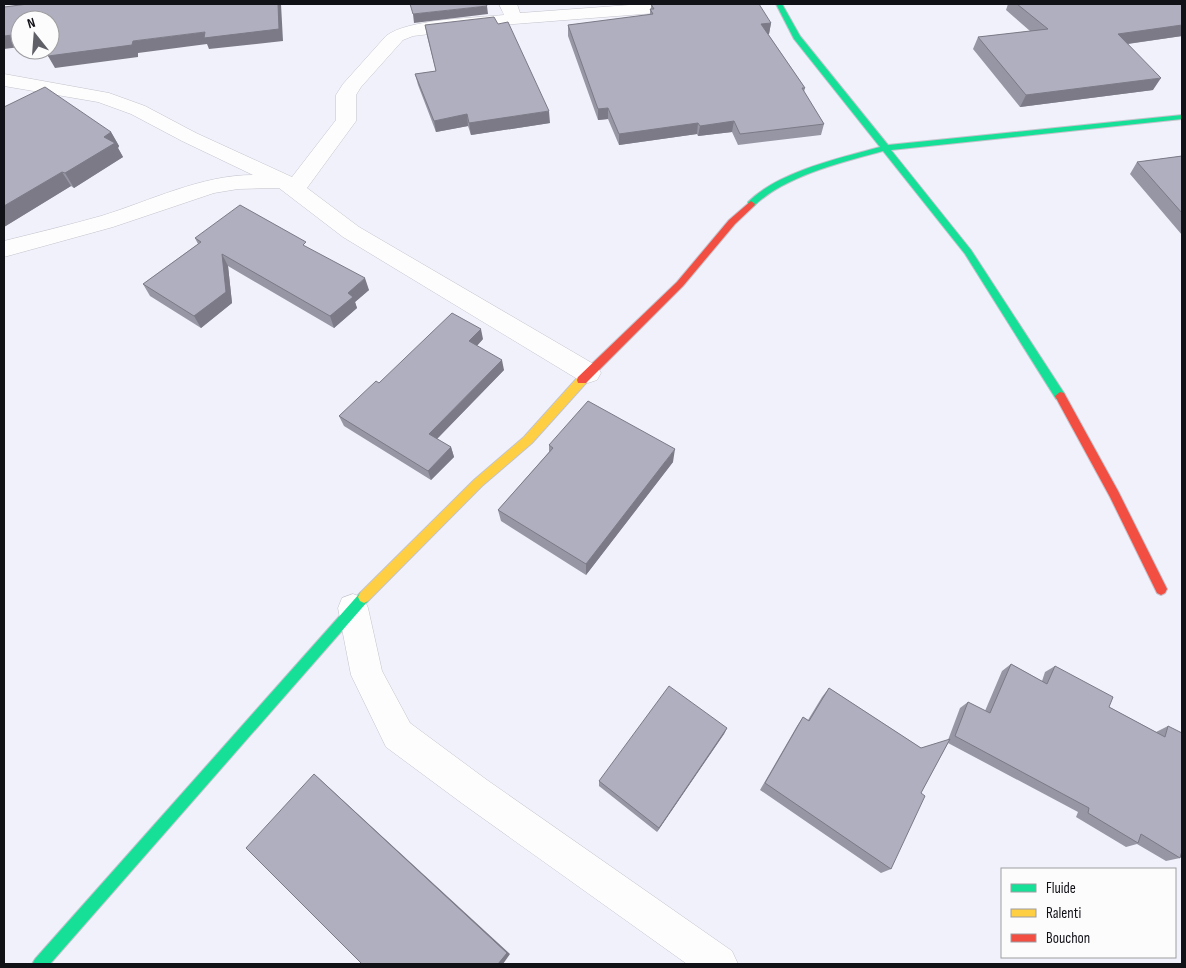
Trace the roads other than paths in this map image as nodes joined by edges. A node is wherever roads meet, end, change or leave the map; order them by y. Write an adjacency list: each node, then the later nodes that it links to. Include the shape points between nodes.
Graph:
1 (708, 4): 3 (street)
2 (779, 4): 6 (street, via 797,37)
3 (511, 11): 7 (street, via 397,36 352,84 346,95 346,120)
4 (4, 80): 7 (street, via 102,97 138,110)
5 (1182, 117): 6 (street)
6 (886, 148): 9 (street, via 796,176 758,198 732,222 680,284); 10 (street, via 968,252 1067,407)
7 (288, 185): 8 (street, via 238,182 211,186 105,222); 9 (street, via 351,232)
8 (4, 249)
9 (588, 373): 11 (street, via 528,440 478,483)
10 (1161, 589)
11 (354, 608): 12 (street); 13 (street, via 366,675 398,734)
12 (40, 964)
13 (719, 964)

